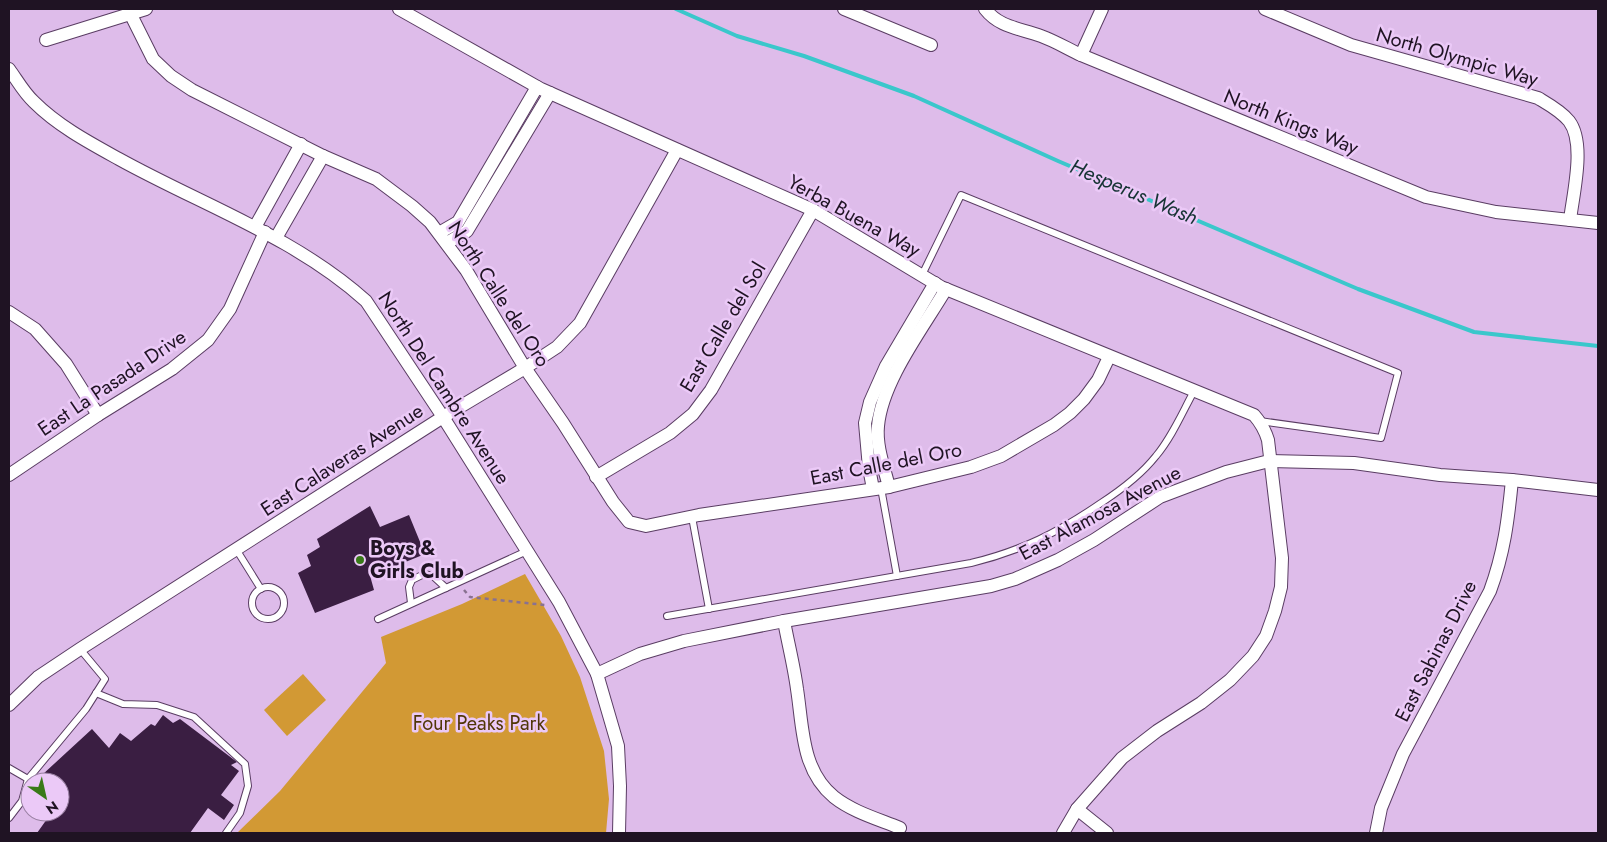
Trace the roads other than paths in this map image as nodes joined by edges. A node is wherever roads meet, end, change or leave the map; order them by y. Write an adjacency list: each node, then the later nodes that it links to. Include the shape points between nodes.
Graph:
1 (146, 9): 7 (street)
2 (400, 9): 12 (street, Yerba Buena Way)
3 (844, 9): 9 (street)
4 (984, 9): 10 (street, North Kings Way, via 1002,24 1041,36)
5 (1102, 9): 10 (street)
6 (1265, 9): 18 (street, North Olympic Way, via 1351,46 1547,103 1569,122 1575,134 1577,158)
7 (130, 13): 8 (street); 14 (street, North Calle del Oro, via 153,59 171,76 192,90)
8 (46, 40)
9 (931, 45)
10 (1081, 55): 18 (street, North Kings Way, via 1426,197 1496,212)
11 (9, 69): 20 (street, North Del Cambre Avenue, via 42,110 86,141)
12 (537, 87): 13 (street, Yerba Buena Way); 21 (street, via 458,222)
13 (550, 93): 15 (street, Yerba Buena Way); 21 (street, via 467,231)
14 (300, 144): 16 (street, North Calle del Oro); 20 (street, East La Pasada Drive)
15 (677, 150): 17 (street, Yerba Buena Way); 26 (street, East Calaveras Avenue, via 580,323 556,347)
16 (323, 156): 20 (street, East La Pasada Drive); 21 (street, North Calle del Oro, via 376,178 412,206)
17 (813, 210): 22 (street, Yerba Buena Way); 33 (street, East Calle del Sol, via 711,390 693,414 670,434)
18 (1570, 220): 19 (street, North Kings Way)
19 (1598, 223)
20 (265, 232): 28 (street, East La Pasada Drive, via 230,309 208,340 172,369); 29 (street, North Del Cambre Avenue, via 327,270 366,301)
21 (443, 238): 26 (street, North Calle del Oro)
22 (922, 275): 23 (street, Yerba Buena Way); 30 (lane, via 961,195 1398,373 1381,438)
23 (941, 286): 25 (street, Yerba Buena Way); 35 (street, via 896,370 882,404 878,427)
24 (9, 312): 28 (street, via 35,330 66,364)
25 (1109, 357): 27 (street, Yerba Buena Way); 35 (street, East Calle del Oro, via 1084,399 1062,419 1028,441 971,467)
26 (525, 368): 29 (street, East Calaveras Avenue); 33 (street, North Calle del Oro)
27 (1194, 391): 30 (street, Yerba Buena Way, via 1254,415); 41 (lane, via 1167,440 1148,465 1081,517 1038,541 996,557)
28 (98, 415): 32 (street, East La Pasada Drive)
29 (443, 416): 39 (street, East Calaveras Avenue); 40 (street, North Del Cambre Avenue)
30 (1260, 421): 31 (street, via 1266,431)
31 (1269, 461): 34 (street, East Alamosa Avenue, via 1354,463 1440,475); 48 (street, East Alamosa Avenue, via 1226,472 1160,497 1094,540 1015,579 966,592); 57 (street, via 1282,558 1281,588 1266,636 1253,656 1230,680 1122,758)
32 (9, 474)
33 (596, 477): 38 (street, North Calle del Oro)
34 (1512, 480): 36 (street, East Alamosa Avenue); 64 (street, East Sabinas Drive, via 1507,531 1490,591 1403,754 1381,808)
35 (881, 488): 37 (street, East Calle del Oro); 41 (lane)
36 (1598, 490)
37 (692, 517): 38 (street, East Calle del Oro, via 646,526); 45 (lane)
38 (629, 522)
39 (236, 549): 43 (lane); 49 (street, East Calaveras Avenue)
40 (527, 551): 42 (lane); 50 (street, North Del Cambre Avenue, via 559,602)
41 (897, 576): 45 (lane)
42 (446, 588): 44 (lane); 44 (lane, via 433,576 424,574 412,580 409,587)
43 (261, 589): 43 (lane, via 253,596 252,607 263,619 273,619 284,607 283,597 276,589)
44 (411, 604): 47 (lane)
45 (709, 609): 46 (lane)
46 (667, 616)
47 (378, 619)
48 (784, 621): 50 (street, East Alamosa Avenue, via 684,641 640,654); 59 (street, via 806,751 813,773 845,805)
49 (80, 649): 51 (lane, via 105,679); 52 (street, East Calaveras Avenue, via 38,677)
50 (597, 674): 61 (street, North Del Cambre Avenue, via 618,746)
51 (96, 693): 54 (lane); 60 (lane, via 123,704 157,705 194,717 245,764 248,786 240,813)
52 (9, 705)
53 (9, 768): 55 (lane)
54 (34, 772)
55 (20, 774)
56 (20, 804): 58 (lane)
57 (1077, 809): 62 (street); 63 (street)
58 (9, 818)
59 (900, 828)
60 (226, 833)
61 (619, 833)
62 (1063, 833)
63 (1108, 833)
64 (1376, 833)

